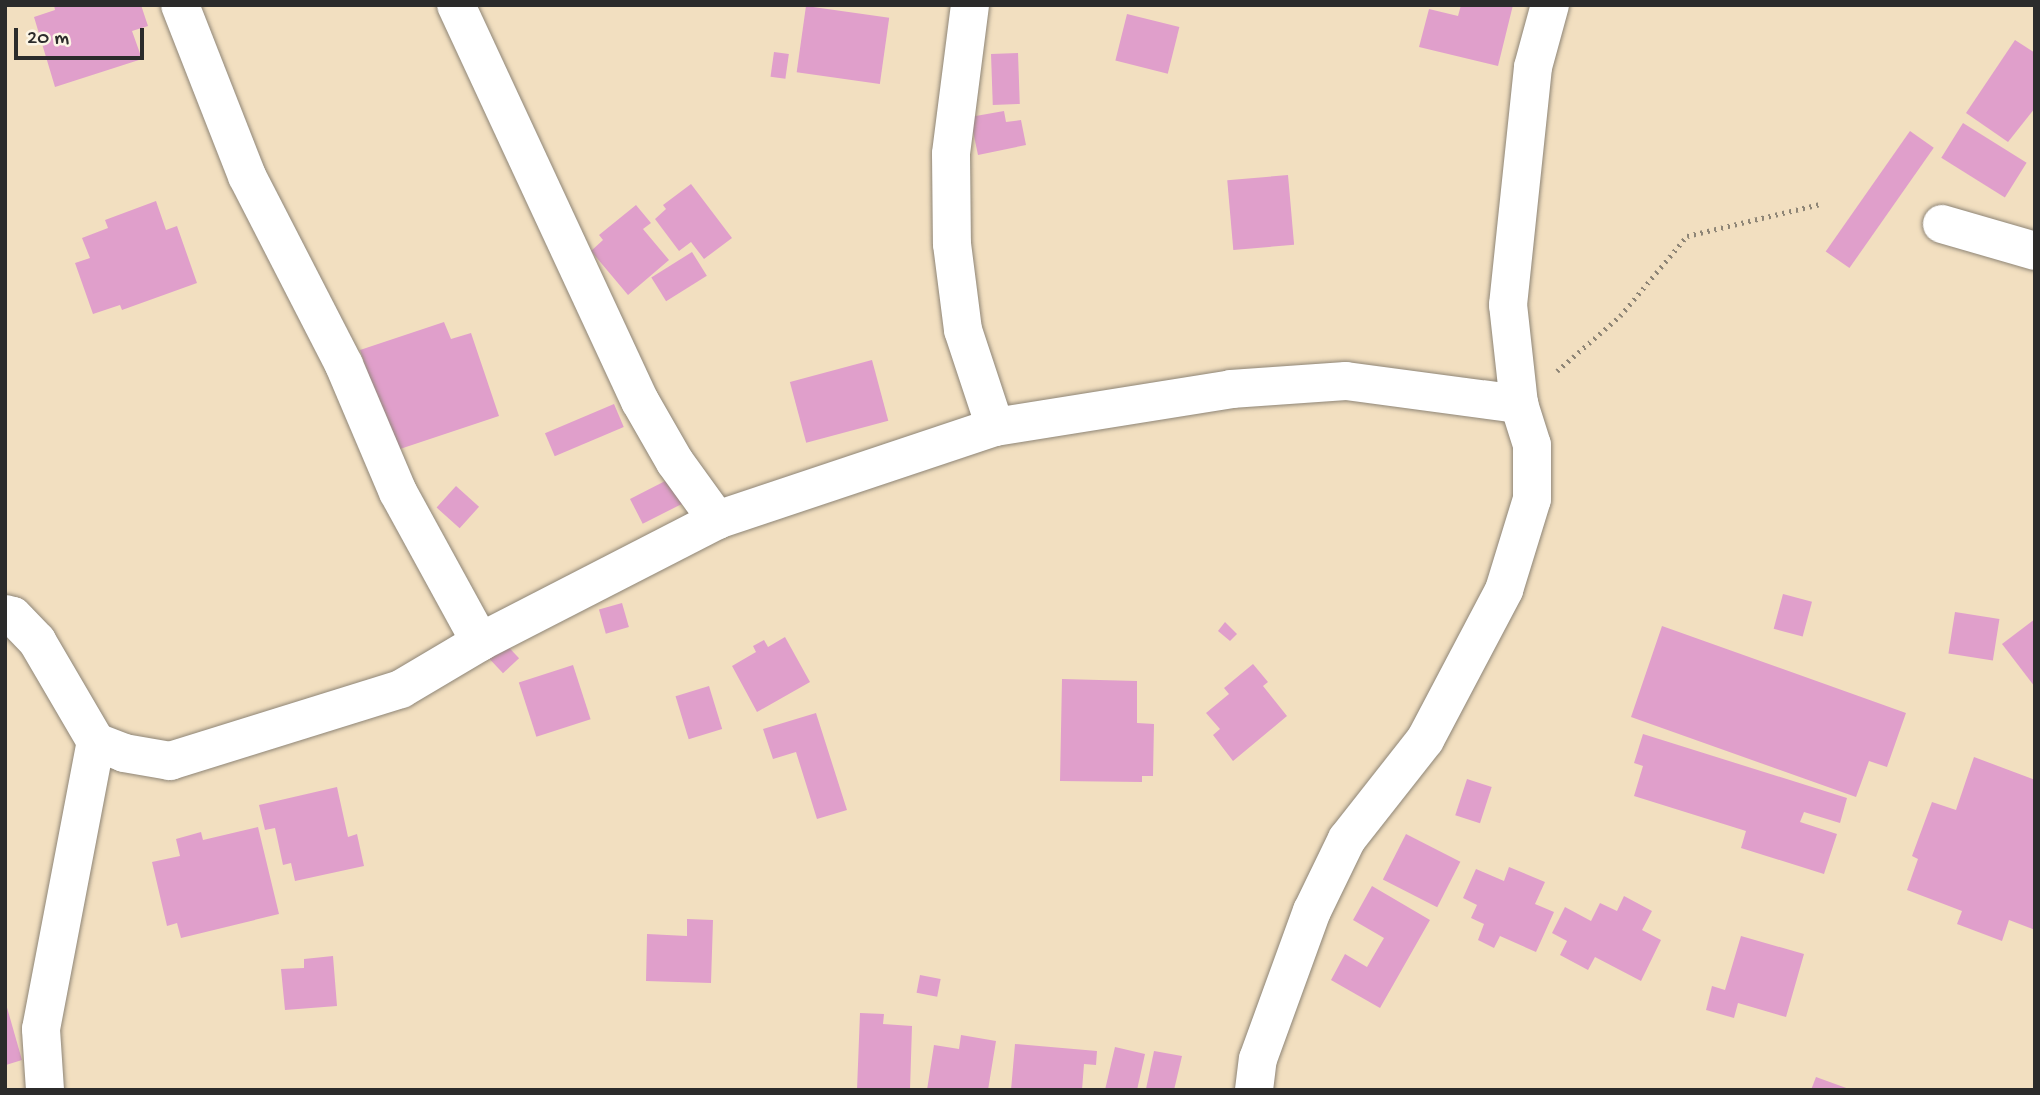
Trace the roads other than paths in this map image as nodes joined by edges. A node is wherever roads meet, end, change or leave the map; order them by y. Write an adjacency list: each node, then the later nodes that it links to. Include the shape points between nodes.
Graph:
1 (180, 5): 11 (street, via 247,176 344,365 398,492)
2 (456, 5): 9 (street, via 640,401 675,462)
3 (970, 5): 8 (street, via 951,153 952,244 962,330)
4 (1550, 5): 7 (street, via 1532,79 1508,304)
5 (1942, 224): 6 (street)
6 (2035, 251)
7 (1519, 404): 8 (street, via 1346,381 1231,389); 14 (street, via 1532,445 1532,499 1504,590 1425,740 1347,839 1312,911 1258,1059)
8 (995, 426): 9 (street)
9 (717, 520): 11 (street)
10 (5, 614): 12 (street, via 13,616 37,641)
11 (480, 642): 12 (street, via 401,689 170,761 124,753)
12 (96, 742): 13 (street, via 41,1029)
13 (46, 1090)
14 (1254, 1090)

